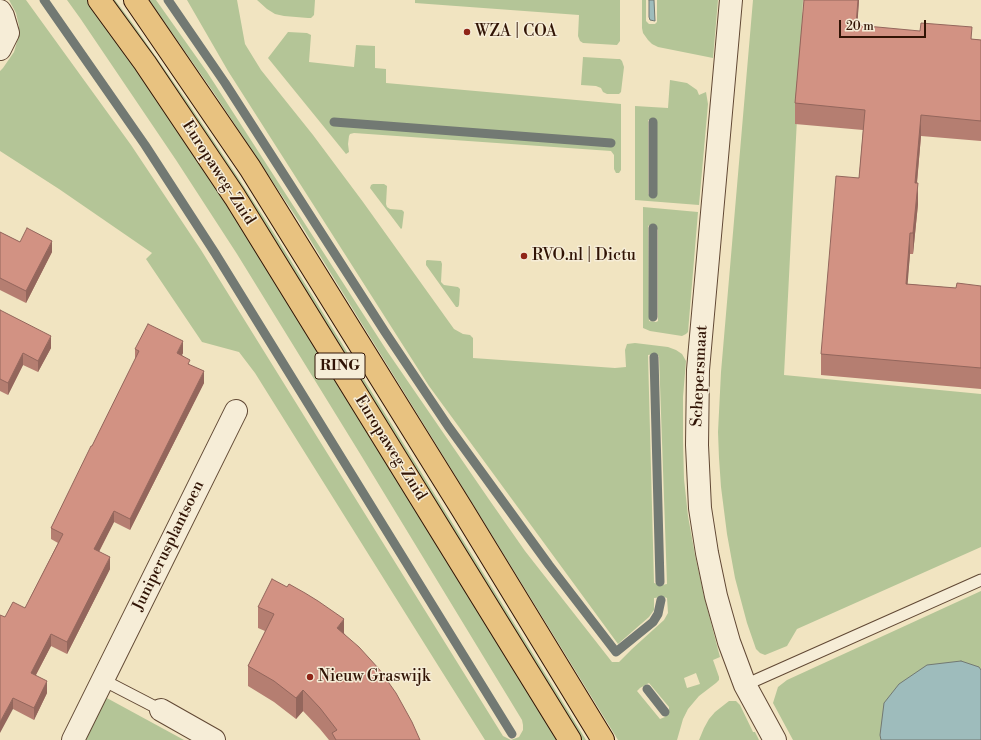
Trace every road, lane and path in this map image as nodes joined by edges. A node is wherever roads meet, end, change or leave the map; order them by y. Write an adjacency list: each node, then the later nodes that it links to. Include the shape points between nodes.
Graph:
1 (99, 0): 13 (main road, Europaweg-Zuid / RING, via 239,204)
2 (135, 0): 14 (main road, Europaweg-Zuid / RING, via 254,175)
3 (731, 0): 9 (street, Schepersmaat, via 698,370 698,445 700,508 707,553 729,642)
4 (0, 11): 5 (street, via 8,33)
5 (0, 49)
6 (236, 411): 8 (street, Juniperusplantsoen)
7 (981, 580): 9 (lane)
8 (103, 680): 10 (lane); 11 (street, Juniperusplantsoen)
9 (745, 685): 15 (street, Schepersmaat)
10 (161, 710): 12 (street)
11 (73, 740)
12 (214, 740)
13 (570, 740)
14 (603, 740)
15 (775, 740)

